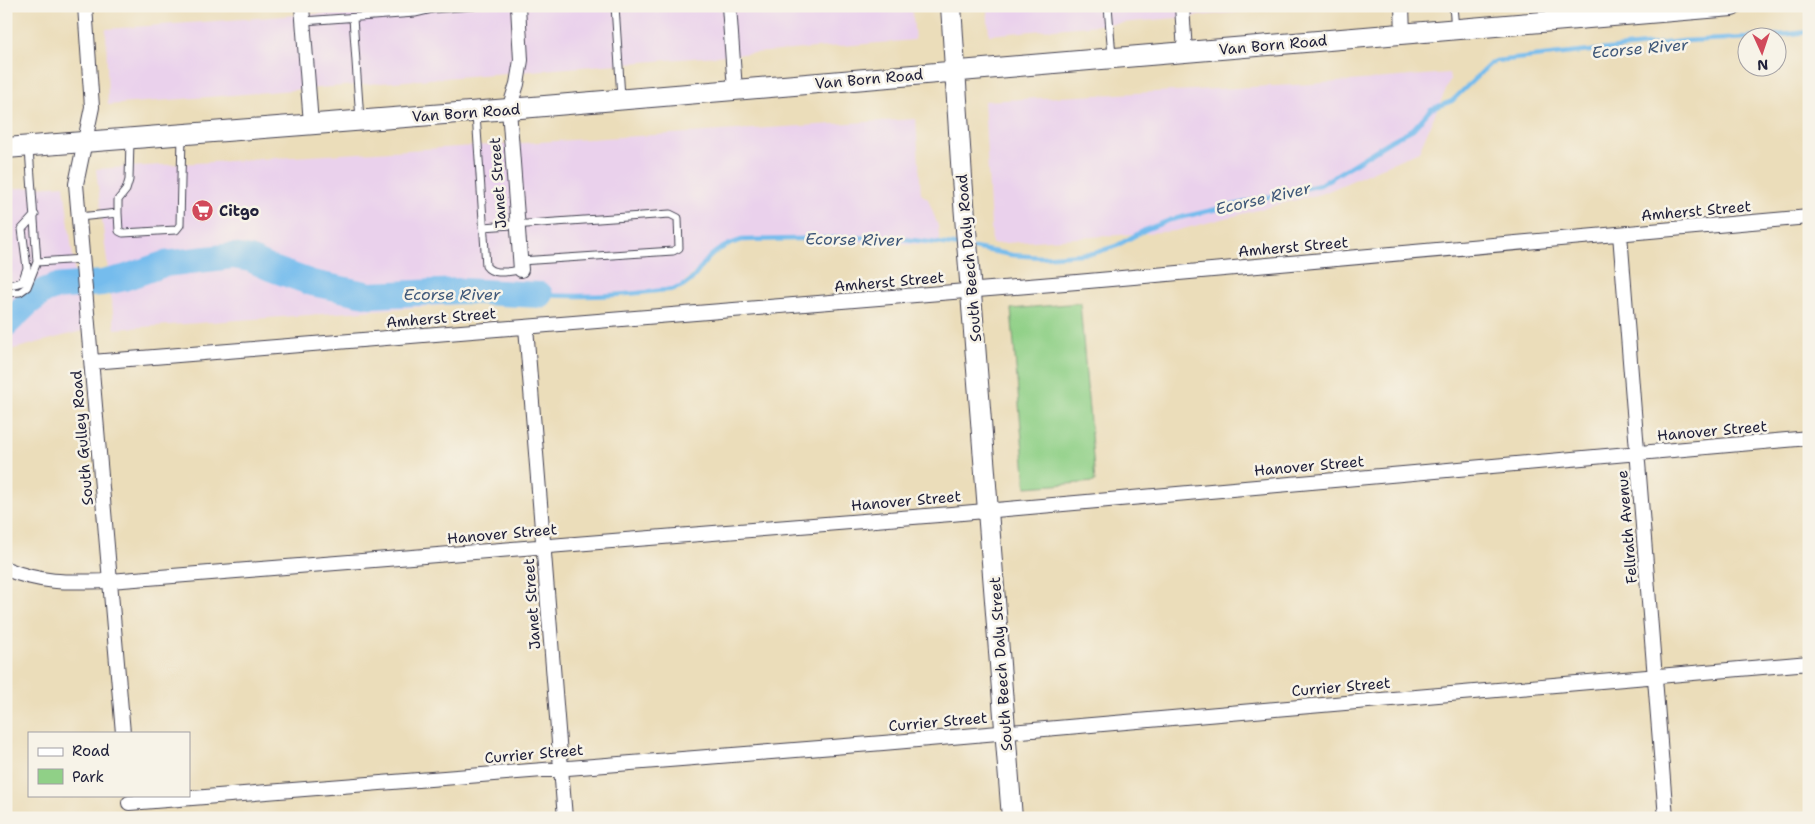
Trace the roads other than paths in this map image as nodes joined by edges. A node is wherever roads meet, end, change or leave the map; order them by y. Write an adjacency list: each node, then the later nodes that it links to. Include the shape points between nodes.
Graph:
1 (85, 6): 29 (street, South Gulley Road, via 92,107)
2 (302, 6): 15 (street)
3 (474, 6): 14 (lane)
4 (518, 6): 23 (street, Janet Street, via 521,60)
5 (615, 6): 22 (lane)
6 (729, 6): 21 (street)
7 (951, 6): 20 (main road, South Beech Daly Road)
8 (1108, 6): 19 (lane)
9 (1182, 6): 18 (street)
10 (1402, 6): 17 (street)
11 (1453, 6): 16 (lane)
12 (1732, 6): 13 (main road, Van Born Road)
13 (1624, 11): 16 (main road, Van Born Road)
14 (353, 18): 15 (lane); 25 (lane)
15 (303, 21): 26 (street)
16 (1455, 29): 17 (main road, Van Born Road)
17 (1404, 34): 18 (main road, Van Born Road)
18 (1185, 52): 19 (main road, Van Born Road)
19 (1113, 58): 20 (main road, Van Born Road)
20 (955, 72): 21 (main road, Van Born Road); 43 (main road, South Beech Daly Road)
21 (735, 90): 22 (main road, Van Born Road)
22 (622, 100): 23 (main road, Van Born Road)
23 (509, 109): 24 (main road, Van Born Road); 36 (street, Janet Street)
24 (476, 112): 25 (main road, Van Born Road); 37 (lane)
25 (360, 120): 26 (main road, Van Born Road)
26 (311, 124): 27 (main road, Van Born Road)
27 (182, 135): 28 (main road, Van Born Road); 32 (lane, via 180,225 176,230 123,233 119,231)
28 (130, 138): 29 (main road, Van Born Road); 32 (lane, via 129,180 118,200)
29 (84, 141): 30 (main road, Van Born Road); 34 (street, South Gulley Road, via 76,184)
30 (29, 146): 31 (main road, Van Born Road); 33 (lane)
31 (6, 148)
32 (118, 213): 34 (lane)
33 (35, 215): 39 (lane); 42 (lane, via 22,229 25,275 22,282)
34 (79, 217): 40 (street, South Gulley Road)
35 (1809, 217): 38 (street, Amherst Street)
36 (517, 224): 37 (lane); 41 (street, Janet Street); 41 (lane, via 670,214 678,218 679,248 672,251)
37 (483, 227): 41 (lane, via 489,270 494,272)
38 (1620, 234): 43 (street, Amherst Street); 48 (street, Fellrath Avenue)
39 (37, 262): 40 (lane); 44 (lane, via 27,287 20,292)
40 (83, 264): 46 (street, South Gulley Road)
41 (520, 265)
42 (6, 286)
43 (971, 291): 45 (street, Amherst Street); 49 (main road, South Beech Daly Road)
44 (6, 293)
45 (526, 328): 46 (street, Amherst Street); 50 (street, Janet Street)
46 (92, 362): 52 (street, South Gulley Road)
47 (1809, 438): 48 (street, Hanover Street)
48 (1637, 454): 49 (street, Hanover Street); 54 (street, Fellrath Avenue)
49 (989, 510): 50 (street, Hanover Street); 56 (main road, South Beech Daly Street)
50 (544, 547): 52 (street, Hanover Street); 57 (street, Janet Street)
51 (6, 569): 52 (street, Hanover Street, via 52,582)
52 (110, 581): 55 (street, South Gulley Road)
53 (1809, 663): 54 (street, Currier Street)
54 (1654, 675): 56 (street, Currier Street); 64 (street, Fellrath Avenue)
55 (123, 732)
56 (1006, 732): 57 (street, Currier Street); 63 (main road, South Beech Daly Street)
57 (561, 768): 58 (street, Currier Street); 62 (street, Janet Street)
58 (190, 795)
59 (170, 796): 60 (street, Currier Street)
60 (128, 799): 61 (street)
61 (130, 818)
62 (564, 818)
63 (1012, 818)
64 (1666, 818)

